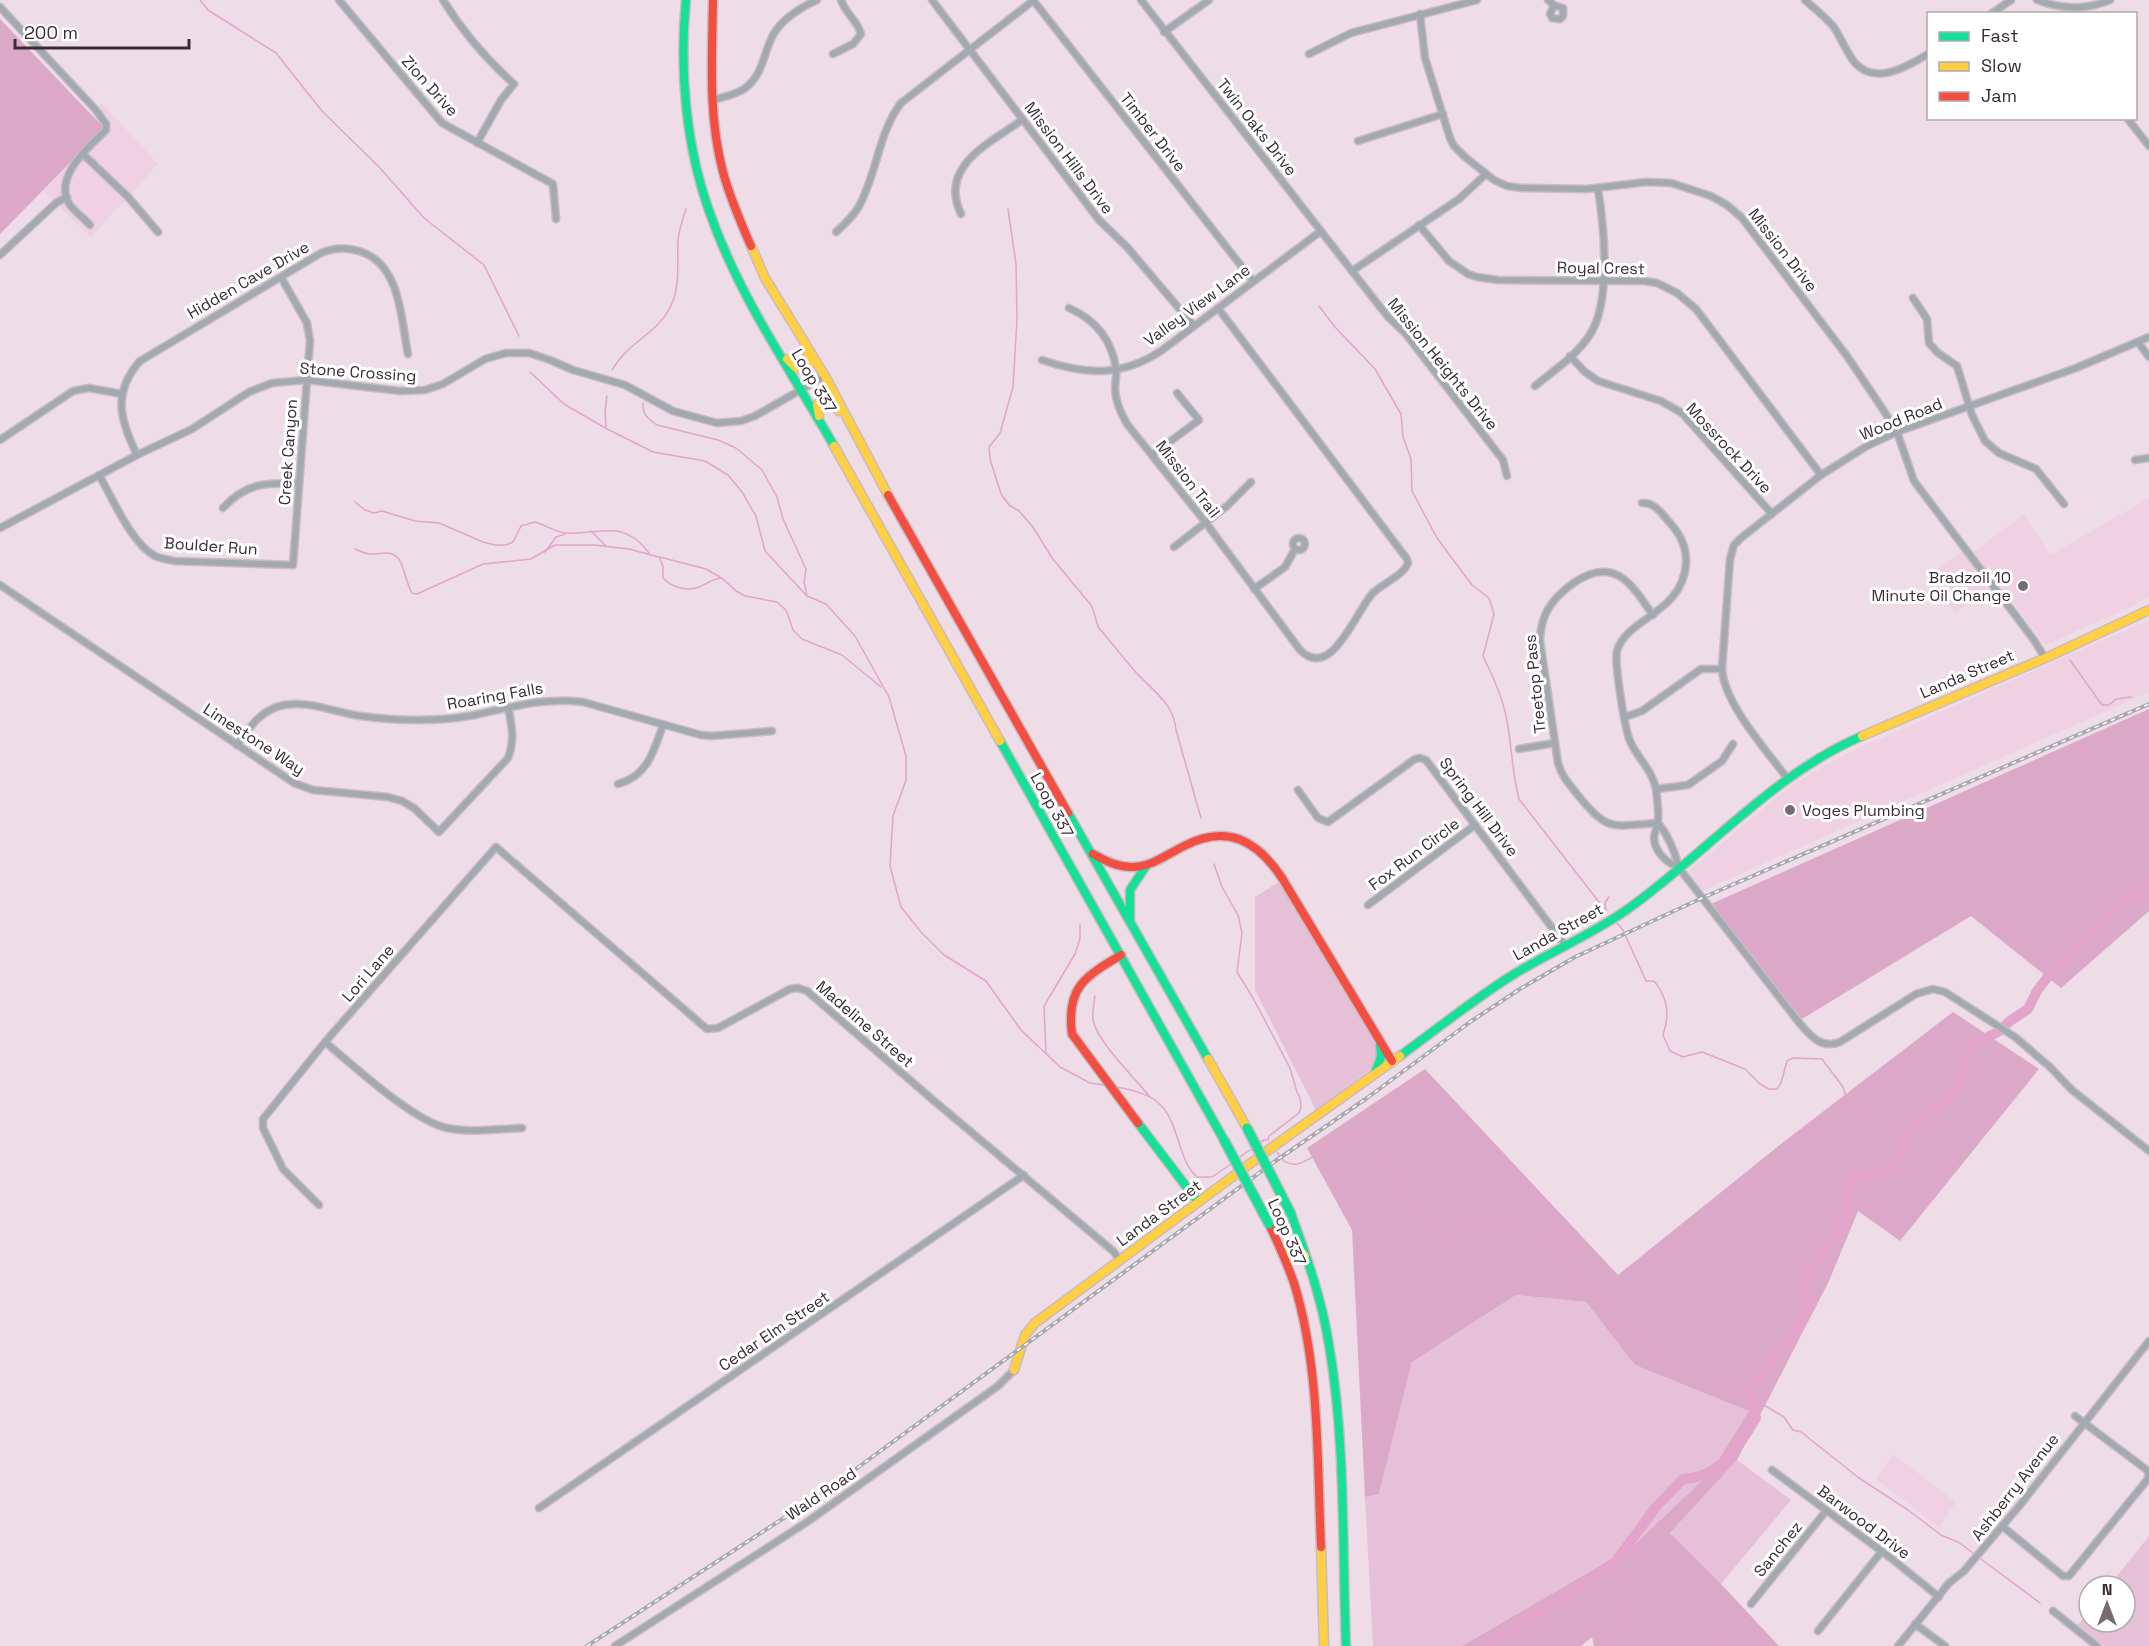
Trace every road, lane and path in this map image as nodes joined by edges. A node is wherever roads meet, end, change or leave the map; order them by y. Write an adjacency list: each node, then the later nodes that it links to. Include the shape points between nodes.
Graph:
1 (339, 0): 31 (street, Zion Drive, via 442,123)
2 (442, 0): 31 (street, via 485,57 514,84)
3 (686, 0): 54 (main road, Loop 337, via 687,97 706,204 723,249)
4 (713, 0): 26 (main road, Loop 337)
5 (817, 0): 26 (street, via 777,30 761,68 748,86)
6 (841, 0): 23 (street, via 861,34 853,44)
7 (932, 0): 22 (street, Mission Hills Drive)
8 (1033, 0): 22 (street); 48 (street, Timber Drive)
9 (1140, 0): 21 (street, Twin Oaks Drive)
10 (1209, 0): 21 (street)
11 (1478, 0): 20 (street)
12 (1548, 0): 17 (street)
13 (1805, 0): 25 (street, via 1834,27 1854,62 1866,70 1893,72)
14 (2012, 0): 19 (street)
15 (2037, 0): 16 (street, via 2079,9)
16 (2110, 0)
17 (1554, 5)
18 (0, 7): 33 (street, via 106,124 106,130)
19 (1994, 12)
20 (1420, 14): 24 (street, via 1351,33); 27 (street, Mission Drive, via 1424,51)
21 (1164, 32): 41 (street, Twin Oaks Drive)
22 (969, 49): 28 (street, Mission Hills Drive); 43 (street, via 897,108 861,201)
23 (833, 54)
24 (1309, 54)
25 (1927, 55)
26 (713, 100): 56 (main road, Loop 337, via 718,147 733,206 765,278)
27 (1443, 114): 30 (street); 34 (street, Mission Drive, via 1454,146)
28 (1022, 120): 37 (street, via 962,167 954,193); 52 (street, Mission Hills Drive, via 1099,220)
29 (2129, 120): 32 (street)
30 (1358, 141)
31 (477, 143): 38 (street, Zion Drive, via 553,184)
32 (2149, 146)
33 (82, 154): 36 (street, via 70,169); 42 (street)
34 (1486, 174): 35 (street, Mission Drive, via 1513,188); 40 (street, via 1459,199)
35 (1598, 189): 47 (street, via 1604,231); 71 (street, Mission Drive, via 1646,182 1671,183 1711,196 1735,212 1847,356)
36 (67, 197): 39 (street, via 71,207); 44 (street)
37 (961, 214)
38 (556, 219)
39 (90, 225)
40 (1419, 225): 45 (street); 47 (street, Royal Crest, via 1449,261 1477,277)
41 (1321, 231): 45 (street, Twin Oaks Drive); 48 (street, Valley View Lane)
42 (158, 232)
43 (836, 232)
44 (0, 255)
45 (1352, 271): 79 (street, Mission Heights Drive, via 1503,460)
46 (281, 277): 57 (street, Hidden Cave Drive, via 330,249 368,254 384,267 394,286); 63 (street, Creek Canyon, via 309,331); 67 (street, Hidden Cave Drive, via 150,353 134,367)
47 (1602, 279): 58 (street, via 1602,303 1595,326); 78 (street, Royal Crest, via 1657,283 1690,303)
48 (1253, 281): 51 (street, Valley View Lane)
49 (1913, 297): 68 (street, via 1927,319 1929,343 1957,366)
50 (1069, 308): 61 (street, Mission Trail, via 1092,321 1102,332)
51 (1218, 308): 52 (street, Valley View Lane); 92 (street, Mission Trail, via 1408,563 1368,599 1340,643 1312,659 1300,650)
52 (1194, 326): 61 (street, Valley View Lane, via 1153,356)
53 (2149, 337): 55 (street, Wood Road)
54 (772, 341): 56 (main road, via 791,364 803,370 810,364); 65 (main road, Loop 337)
55 (2138, 342): 59 (street); 68 (street, Wood Road)
56 (806, 347): 62 (main road, Loop 337)
57 (408, 354)
58 (1570, 356): 64 (street); 85 (street, Mossrock Drive, via 1598,381 1682,413)
59 (2149, 357)
60 (1042, 360): 61 (street, Valley View Lane, via 1080,370)
61 (1116, 371): 74 (street, Mission Trail, via 1115,396 1122,415)
62 (825, 376): 65 (street, Stone Crossing); 70 (main road, Loop 337)
63 (307, 380): 65 (street, Stone Crossing, via 400,391 425,390 491,357 529,353 625,385 673,411 717,423 755,416); 73 (street, Stone Crossing, via 272,383 249,392 192,429); 81 (street, Creek Canyon)
64 (1535, 387)
65 (801, 389): 69 (main road, Loop 337)
66 (1177, 393): 74 (street, via 1199,420)
67 (122, 394): 72 (street, via 89,388 73,391); 73 (street, Hidden Cave Drive, via 123,422)
68 (1971, 406): 71 (street, Wood Road); 83 (street, via 1972,415 1992,449 2036,469)
69 (820, 420): 70 (main road, via 817,405 827,400); 120 (main road, Loop 337)
70 (848, 422): 114 (main road, Loop 337)
71 (1897, 432): 78 (street, Wood Road); 95 (street, Mission Drive, via 1914,481)
72 (0, 440)
73 (137, 455): 77 (street, Stone Crossing)
74 (1152, 455): 86 (street, Mission Trail)
75 (2149, 458): 76 (street)
76 (2135, 460)
77 (99, 475): 87 (street, Stone Crossing); 90 (street, Boulder Run, via 139,542 156,556 174,561)
78 (1821, 475): 85 (street, Wood Road)
79 (1507, 476)
80 (1251, 482): 86 (street)
81 (299, 484): 84 (street, via 255,486 234,496); 90 (street, Creek Canyon)
82 (1642, 503): 94 (street, via 1654,506 1670,523 1686,552 1685,573 1677,593)
83 (2064, 504)
84 (223, 508)
85 (1772, 514): 96 (street, Wood Road, via 1741,538 1731,554)
86 (1206, 523): 88 (street); 92 (street, Mission Trail)
87 (0, 528)
88 (1174, 547)
89 (1295, 549): 92 (street, via 1285,567)
90 (293, 565)
91 (0, 585): 103 (street, Limestone Way)
92 (1254, 589)
93 (2149, 610): 95 (main road, Landa Street)
94 (1653, 615): 98 (street, via 1628,635 1617,650); 101 (street, Treetop Pass, via 1627,582 1615,574 1599,571 1585,576 1551,605 1540,641)
95 (2045, 658): 105 (main road, Landa Street, via 1844,744)
96 (1722, 669): 98 (street, via 1701,669 1642,711); 105 (street, via 1729,697)
97 (508, 707): 99 (street, Roaring Falls, via 564,699); 103 (street, Roaring Falls, via 473,715 413,720 286,704 260,714); 103 (street, Limestone Way, via 513,743 508,758 439,832 414,807 402,801 302,787)
98 (1625, 717): 107 (street, via 1629,739 1648,767)
99 (663, 725): 100 (street, Roaring Falls, via 711,736); 106 (street, via 645,767)
100 (772, 731)
101 (1554, 743): 104 (street); 109 (street, Treetop Pass, via 1562,774 1599,819 1615,826)
102 (1733, 744): 107 (street, via 1722,761 1688,785)
103 (237, 746)
104 (1519, 748)
105 (1787, 778): 116 (main road, Landa Street)
106 (618, 784)
107 (1656, 789): 109 (street)
108 (1298, 790): 110 (street, Spring Hill Drive, via 1318,818 1328,822 1420,758 1426,760)
109 (1658, 823): 111 (street); 112 (street, via 1653,832)
110 (1475, 825): 117 (street, Fox Run Circle); 119 (street, Spring Hill Drive)
111 (1667, 840): 112 (street); 116 (street)
112 (1656, 845): 116 (street, via 1664,860)
113 (496, 847): 122 (street, Lori Lane); 127 (street, Madeline Street, via 705,1028 718,1028 790,989 803,989)
114 (1091, 853): 115 (main road, via 1113,865 1130,869); 118 (main road, Loop 337)
115 (1146, 866): 118 (main road, via 1132,882 1128,898); 121 (main road, via 1188,843 1211,836 1236,838 1256,848 1277,870)
116 (1679, 868): 119 (main road, Landa Street, via 1618,916); 126 (street, via 1797,1020 1823,1044 1840,1042 1916,994 1934,989 1945,992 2015,1036 2072,1090)
117 (1368, 905)
118 (1131, 921): 131 (main road, Loop 337, bridge, via 1272,1173)
119 (1565, 945): 123 (main road, Landa Street, via 1511,976)
120 (1121, 955): 128 (main road, via 1079,985 1071,1001 1072,1034); 132 (main road, Loop 337, bridge, via 1269,1224)
121 (1379, 1039): 123 (main road); 124 (main road, via 1381,1057)
122 (325, 1042): 125 (street, via 399,1102 431,1122 455,1130); 129 (street, Lori Lane, via 264,1119 263,1128 283,1169)
123 (1392, 1061): 124 (main road, Landa Street)
124 (1375, 1073): 128 (main road, Landa Street)
125 (522, 1128)
126 (2149, 1151)
127 (1024, 1175): 130 (street, Madeline Street); 139 (street, Cedar Elm Street)
128 (1198, 1202): 130 (main road, Landa Street)
129 (319, 1205)
130 (1120, 1260): 134 (main road, Landa Street, via 1035,1323)
131 (1309, 1263): 132 (main road, via 1301,1250 1294,1247 1287,1254); 150 (main road, Loop 337, via 1335,1386)
132 (1287, 1267): 149 (main road, Loop 337, via 1306,1332 1315,1410)
133 (2149, 1341): 137 (street, Ashberry Avenue)
134 (1022, 1346): 135 (main road, Wald Road)
135 (1014, 1370): 148 (street, Wald Road, via 998,1386 847,1495)
136 (2075, 1416): 137 (street)
137 (2083, 1423): 141 (street, Ashberry Avenue); 141 (street, via 2146,1470 2147,1480 2069,1576 2063,1576)
138 (1772, 1470): 140 (street, Barwood Drive)
139 (539, 1508)
140 (1826, 1511): 142 (street, Barwood Drive); 144 (street, Sanchez)
141 (2002, 1526): 143 (street, Ashberry Avenue)
142 (1882, 1551): 143 (street, Barwood Drive); 147 (street)
143 (1939, 1597): 146 (street, Ashberry Avenue)
144 (1751, 1604)
145 (2053, 1611): 153 (street)
146 (1915, 1624): 151 (street, Ashberry Avenue); 152 (street)
147 (1818, 1631)
148 (615, 1646)
149 (1324, 1646)
150 (1346, 1646)
151 (1898, 1646)
152 (1945, 1646)
153 (2097, 1646)

